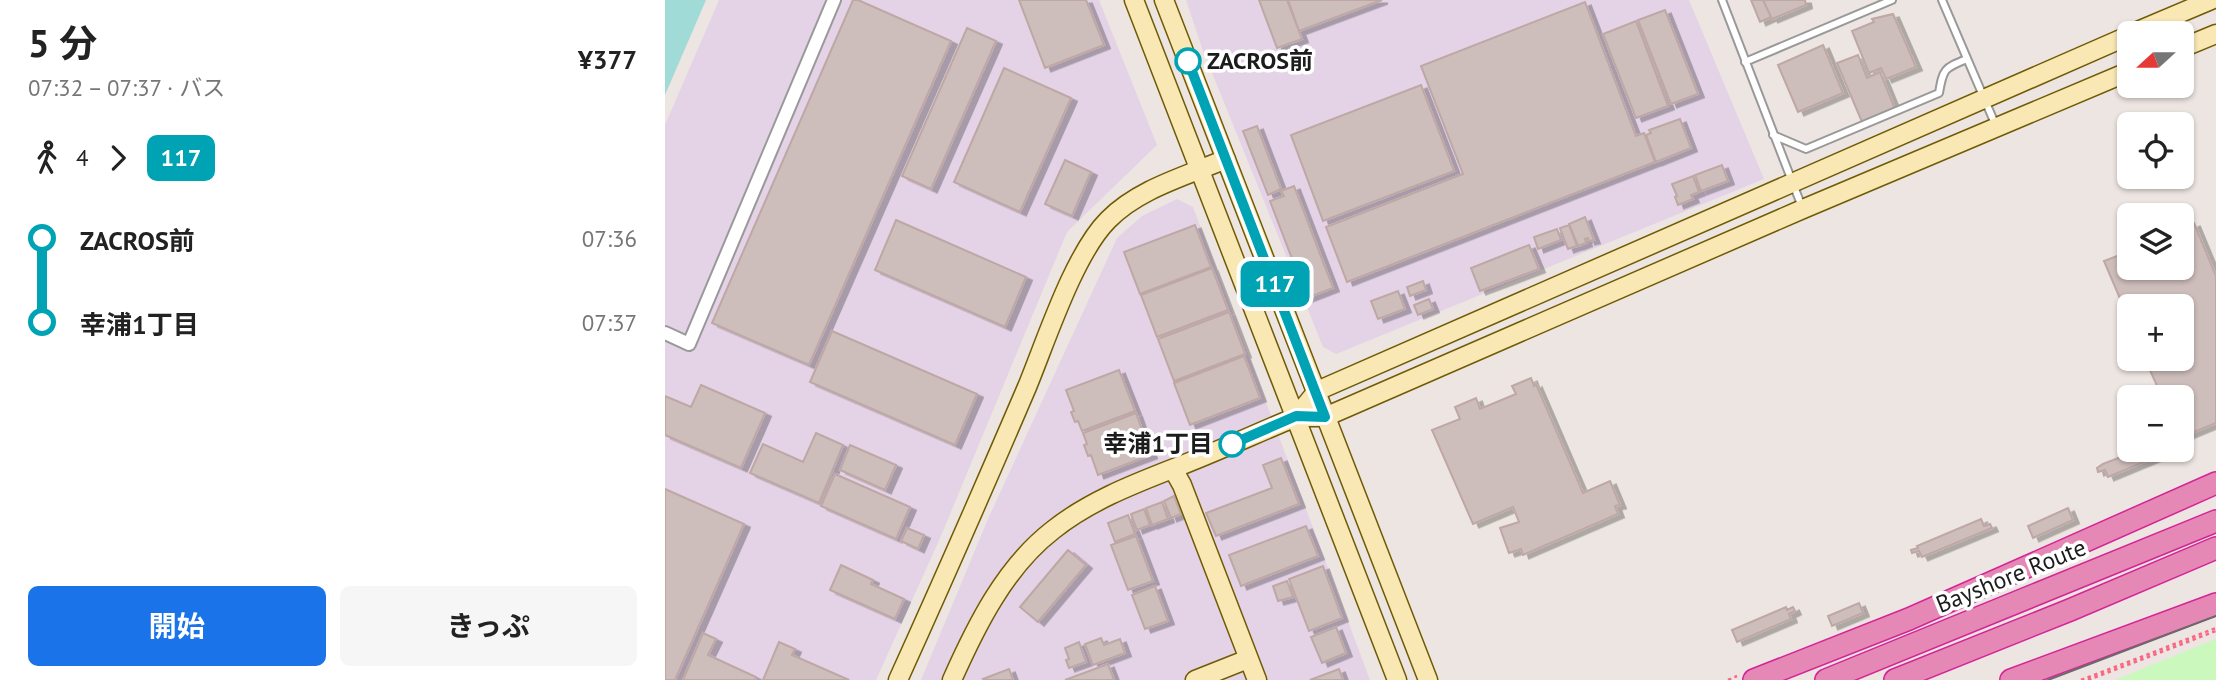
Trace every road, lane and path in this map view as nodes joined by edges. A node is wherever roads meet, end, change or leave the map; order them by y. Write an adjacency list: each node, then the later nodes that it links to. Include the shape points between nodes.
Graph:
1 (834, 0): 22 (street, via 689,344)
2 (1134, 0): 19 (street)
3 (1164, 0): 18 (street)
4 (1722, 0): 13 (lane)
5 (1943, 0): 12 (lane)
6 (2211, 0): 8 (street)
7 (1889, 1): 13 (lane)
8 (2162, 21)
9 (2216, 34): 11 (street)
10 (2117, 40): 15 (street)
11 (2195, 43)
12 (1967, 59): 15 (lane); 17 (lane, via 1942,73 1939,93 1806,149)
13 (1745, 62): 17 (lane)
14 (2117, 76): 16 (street)
15 (1984, 98): 16 (lane); 20 (street)
16 (1997, 127): 21 (street)
17 (1773, 135): 20 (lane)
18 (1226, 159): 19 (street); 23 (street)
19 (1200, 170): 24 (street); 35 (street, via 1146,192 1109,219 1092,240)
20 (1792, 182): 21 (lane); 23 (street)
21 (1803, 209): 25 (street)
22 (665, 334)
23 (1317, 391): 24 (street); 25 (street)
24 (1296, 416): 25 (street); 26 (street); 39 (street)
25 (1325, 417): 40 (street)
26 (1173, 469): 34 (street); 36 (street, via 1085,508 1051,531 1002,587 976,627)
27 (2216, 483): 41 (highway, via 1909,619)
28 (2216, 521): 42 (highway, Bayshore Route)
29 (2216, 548): 32 (highway)
30 (2216, 564): 32 (highway)
31 (2216, 604): 44 (highway)
32 (2070, 610): 43 (highway)
33 (2216, 630): 45 (path); 46 (path)
34 (1248, 659): 37 (street); 38 (street)
35 (898, 680)
36 (952, 680)
37 (1195, 680)
38 (1257, 680)
39 (1397, 680)
40 (1428, 680)
41 (1754, 680)
42 (1826, 680)
43 (1895, 680)
44 (2011, 680)
45 (2081, 680)
46 (2088, 680)

